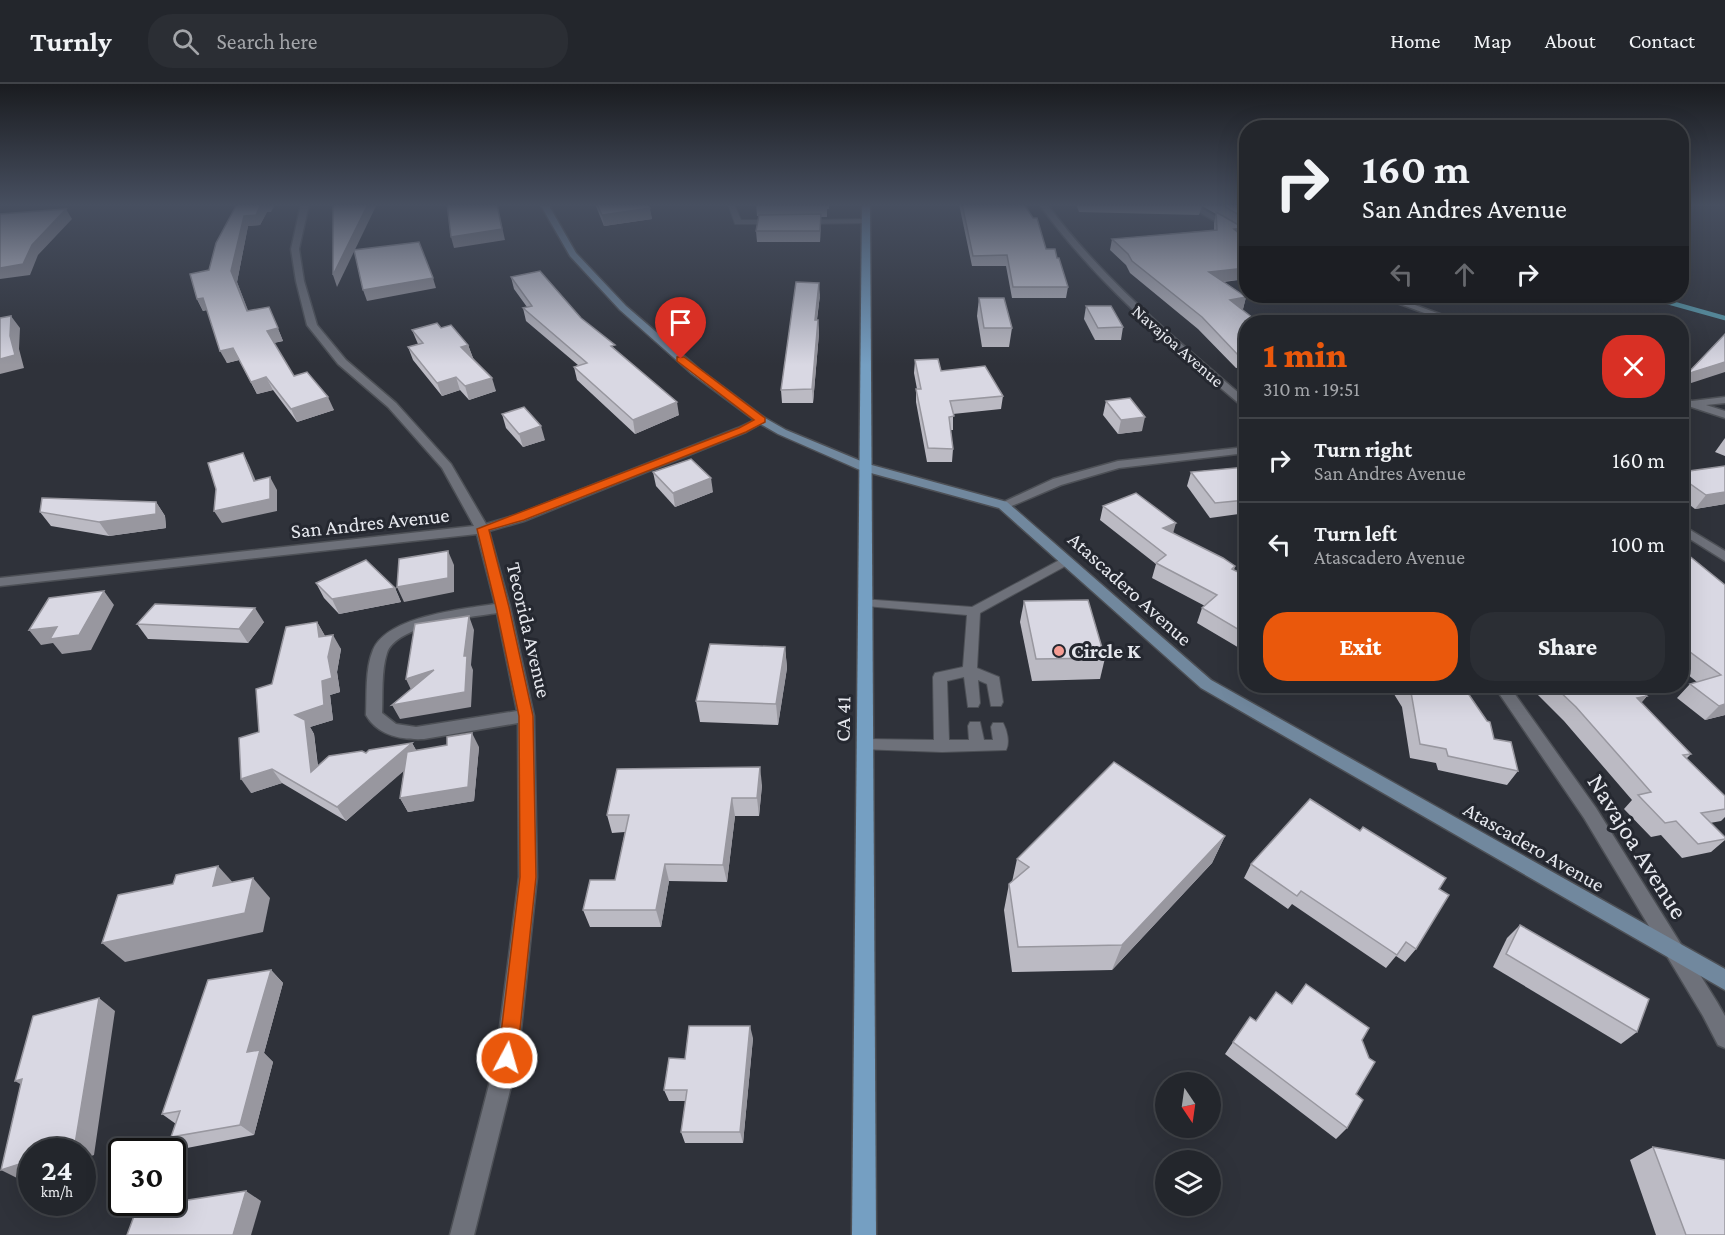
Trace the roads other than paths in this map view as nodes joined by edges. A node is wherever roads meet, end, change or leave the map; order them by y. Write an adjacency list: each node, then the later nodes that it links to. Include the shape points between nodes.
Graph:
1 (296, 258): 16 (street, Tecorida Avenue, via 312,325 342,362 392,405 447,467)
2 (576, 258): 12 (main road, Atascadero Avenue, via 622,308 695,372)
3 (866, 258): 14 (main road, CA 41 / CA 41)
4 (1084, 258): 7 (street, Navajoa Avenue, via 1173,344)
5 (1403, 303): 6 (street)
6 (1437, 315)
7 (1239, 398)
8 (1725, 400): 9 (street)
9 (1689, 403)
10 (1689, 404): 11 (street)
11 (1725, 415)
12 (761, 420): 14 (main road, Atascadero Avenue); 16 (street, San Andres Avenue, via 520,518)
13 (1239, 451): 15 (street, via 1118,465 1058,482)
14 (864, 467): 15 (main road, Atascadero Avenue); 21 (main road, CA 41 / CA 41)
15 (1003, 505): 19 (main road, Atascadero Avenue)
16 (482, 529): 20 (street, San Andres Avenue); 22 (street, Tecorida Avenue)
17 (1689, 534): 18 (street)
18 (1725, 557)
19 (1067, 560): 23 (lane); 34 (main road, Atascadero Avenue, via 1206,684)
20 (0, 582)
21 (866, 602): 23 (lane); 31 (main road, CA 41 / CA 41)
22 (503, 607): 28 (street, Tecorida Avenue); 28 (street, via 415,624 392,636 380,649 374,715 388,728 407,734)
23 (974, 611): 24 (lane)
24 (970, 671): 26 (lane, via 994,681); 27 (lane); 32 (lane, via 940,677)
25 (1506, 693): 34 (street, Navajoa Avenue, via 1590,813)
26 (996, 702)
27 (973, 703)
28 (526, 716): 37 (street, Tecorida Avenue, via 528,877 507,1058)
29 (975, 726): 33 (lane)
30 (998, 727): 33 (lane, via 1001,746)
31 (864, 746): 32 (lane); 38 (main road, CA 41 / CA 41)
32 (942, 746): 33 (lane)
33 (977, 746)
34 (1673, 951): 35 (main road, Atascadero Avenue); 36 (street, Navajoa Avenue)
35 (1725, 980)
36 (1725, 1038)
37 (462, 1235)
38 (864, 1235)

